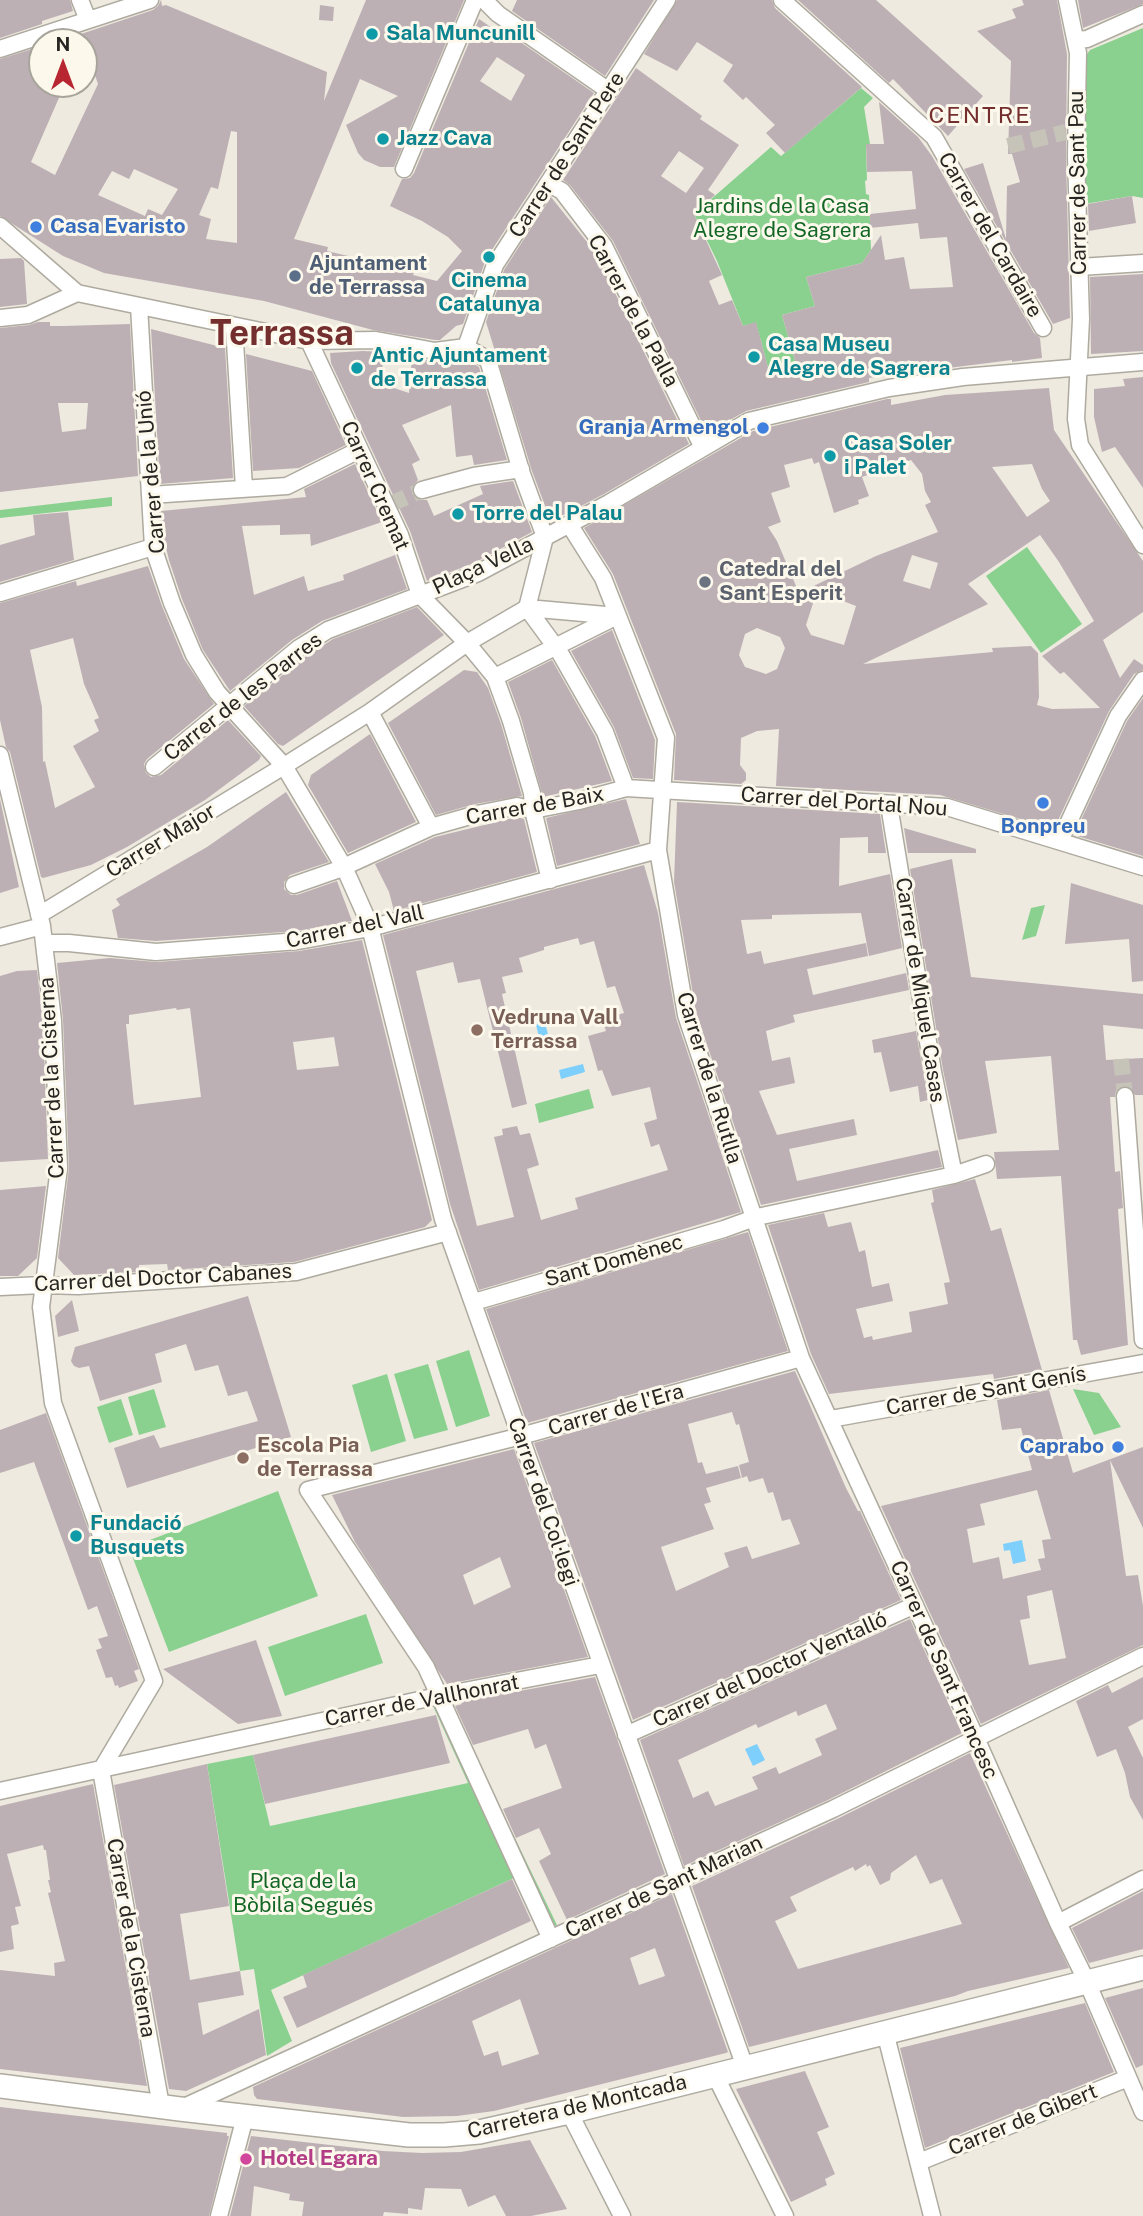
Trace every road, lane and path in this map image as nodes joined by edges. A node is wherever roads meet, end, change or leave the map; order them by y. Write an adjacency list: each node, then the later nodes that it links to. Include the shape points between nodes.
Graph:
1 (80, 0): 9 (street)
2 (150, 0): 9 (street)
3 (475, 0): 13 (street)
4 (484, 0): 12 (street, via 500,16)
5 (667, 0): 12 (street, Carrer de Sant Pere)
6 (782, 0): 22 (street, Carrer del Cardaire, via 934,137)
7 (1068, 0): 10 (street, Carrer de Sant Pau)
8 (1143, 14): 10 (street)
9 (88, 20): 11 (street)
10 (1077, 40): 17 (street, Carrer de Sant Pau, via 1071,131)
11 (0, 49)
12 (609, 91): 14 (street, Carrer de Sant Pere)
13 (404, 169)
14 (549, 184): 24 (street, Carrer de Sant Pere, via 495,265); 27 (street, Carrer de la Palla, via 562,191 604,246)
15 (0, 226): 18 (street)
16 (1143, 263): 17 (street)
17 (1079, 267): 26 (street, Carrer de Sant Pau)
18 (77, 293): 19 (street); 20 (street, via 28,315)
19 (139, 306): 21 (street); 32 (street, Carrer de la Unió)
20 (0, 318)
21 (234, 326): 23 (street); 30 (street)
22 (1043, 328)
23 (309, 341): 24 (street, via 376,340 435,351); 28 (street, Carrer Cremat)
24 (466, 347): 29 (street, via 488,360)
25 (1143, 362): 26 (street, Plaça Vella)
26 (1078, 367): 27 (street, Plaça Vella, via 870,391 748,421); 35 (street, Carrer de Sant Pau, via 1080,444)
27 (703, 447): 33 (street, Plaça Vella)
28 (359, 450): 30 (street, via 287,486); 38 (street, Carrer Cremat, via 389,505)
29 (521, 469): 31 (street); 34 (street)
30 (244, 488): 32 (street)
31 (422, 490)
32 (150, 495): 36 (street, Carrer de la Unió)
33 (569, 524): 34 (street, Plaça Vella); 40 (street, via 603,578)
34 (542, 530): 38 (street, Plaça Vella, via 478,573); 39 (street, Plaça Vella)
35 (1143, 545)
36 (153, 547): 37 (street); 45 (street, Carrer de la Unió, via 194,655)
37 (0, 593)
38 (417, 594): 41 (street, Plaça Vella); 45 (street, Carrer de les Parres, via 318,636)
39 (527, 608): 40 (street); 41 (street); 42 (street)
40 (618, 620): 42 (street); 51 (street, Carrer de la Rutlla, via 666,738)
41 (464, 645): 43 (street, Plaça Vella); 46 (street, Carrer Major)
42 (558, 650): 43 (street); 50 (street, via 605,732)
43 (495, 677): 53 (street, Plaça Vella, via 532,793)
44 (1143, 680): 55 (street, via 1118,716)
45 (229, 707): 48 (street, Carrer de les Parres); 49 (street, Carrer de la Unió)
46 (370, 712): 49 (street, Carrer Major); 54 (street)
47 (0, 755): 61 (street, Carrer de la Cisterna)
48 (154, 767)
49 (285, 773): 57 (street, Carrer de la Unió); 61 (street, Carrer Major)
50 (626, 788): 51 (street, Carrer de Baix); 53 (street, Carrer de Baix)
51 (663, 789): 52 (street, Carrer del Portal Nou); 56 (street, Carrer de la Rutlla)
52 (889, 805): 55 (street, Carrer del Portal Nou, via 947,807); 67 (street, Carrer de Miquel Casas)
53 (533, 810): 54 (street, Carrer de Baix, via 517,806); 59 (street, Plaça Vella)
54 (431, 827): 57 (street, Carrer de Baix)
55 (1060, 841): 58 (street, Carrer del Portal Nou)
56 (658, 850): 59 (street, Carrer del Vall); 68 (street, Carrer de la Rutlla, via 686,1015)
57 (344, 867): 60 (street, Carrer de Baix); 62 (street, Carrer del Col·legi)
58 (1143, 867)
59 (550, 880): 62 (street, Carrer del Vall)
60 (294, 884)
61 (40, 920): 63 (street, Carrer Major); 64 (street, Carrer de la Cisterna)
62 (370, 928): 64 (street, Carrer del Vall, via 298,941 156,952); 69 (street, Carrer del Col·legi)
63 (0, 937)
64 (44, 943): 70 (street, Carrer de la Cisterna, via 53,1021 59,1168)
65 (1125, 1096): 73 (street)
66 (986, 1164): 67 (street, Sant Domènec)
67 (954, 1175): 68 (street, Sant Domènec)
68 (754, 1219): 72 (street, Sant Domènec); 74 (street, Carrer de la Rutlla)
69 (448, 1233): 70 (street, Carrer del Doctor Cabanes, via 296,1272); 72 (street, Carrer del Col·legi)
70 (43, 1285): 71 (street, Carrer del Doctor Cabanes); 84 (street, Carrer de la Cisterna, via 41,1307 53,1403 154,1681)
71 (0, 1287)
72 (475, 1305): 77 (street, Carrer del Col·legi)
73 (1143, 1340)
74 (801, 1359): 76 (street, Carrer de Sant Francesc); 77 (street, Carrer de l'Era)
75 (1143, 1363): 76 (street, Carrer de Sant Genís)
76 (830, 1419): 78 (street, Carrer de Sant Francesc)
77 (521, 1436): 80 (street, Carrer del Col·legi); 81 (street, Carrer de l'Era, via 308,1490 426,1667)
78 (915, 1605): 82 (street, Carrer del Doctor Ventalló); 83 (street, Carrer de Sant Francesc)
79 (1143, 1656): 83 (street, Carrer de Sant Marian)
80 (600, 1665): 81 (street, Carrer de Vallhonrat); 82 (street, Carrer del Col·legi)
81 (438, 1696): 84 (street, Carrer de Vallhonrat); 89 (street)
82 (626, 1735): 86 (street, Carrer del Col·legi)
83 (976, 1738): 86 (street, Carrer de Sant Marian); 88 (street, Carrer de Sant Francesc)
84 (101, 1769): 85 (street); 97 (street, Carrer de la Cisterna)
85 (0, 1791)
86 (679, 1879): 89 (street, Carrer de Sant Marian); 93 (street, Carrer del Col·legi)
87 (1143, 1879): 88 (street)
88 (1058, 1923): 91 (street, Carrer de Sant Francesc)
89 (551, 1940): 97 (street, Carrer de Sant Marian)
90 (1143, 1968): 91 (street, Carretera de Montcada)
91 (1087, 1982): 92 (street, Carretera de Montcada); 95 (street, Carrer de Sant Francesc)
92 (885, 2032): 93 (street, Carretera de Montcada); 101 (street)
93 (744, 2067): 94 (street, Carretera de Montcada)
94 (716, 2075): 98 (street, Carretera de Montcada); 104 (street)
95 (1128, 2078): 99 (street, Carrer de Sant Francesc); 101 (street, Carrer de Gibert)
96 (0, 2086): 97 (street, Carretera de Montcada)
97 (170, 2108): 100 (street, Carretera de Montcada)
98 (569, 2112): 100 (street, Carretera de Montcada, via 444,2135); 103 (street)
99 (1143, 2112)
100 (244, 2116): 102 (street)
101 (919, 2162): 105 (street)
102 (219, 2216)
103 (622, 2216)
104 (785, 2216)
105 (932, 2216)

